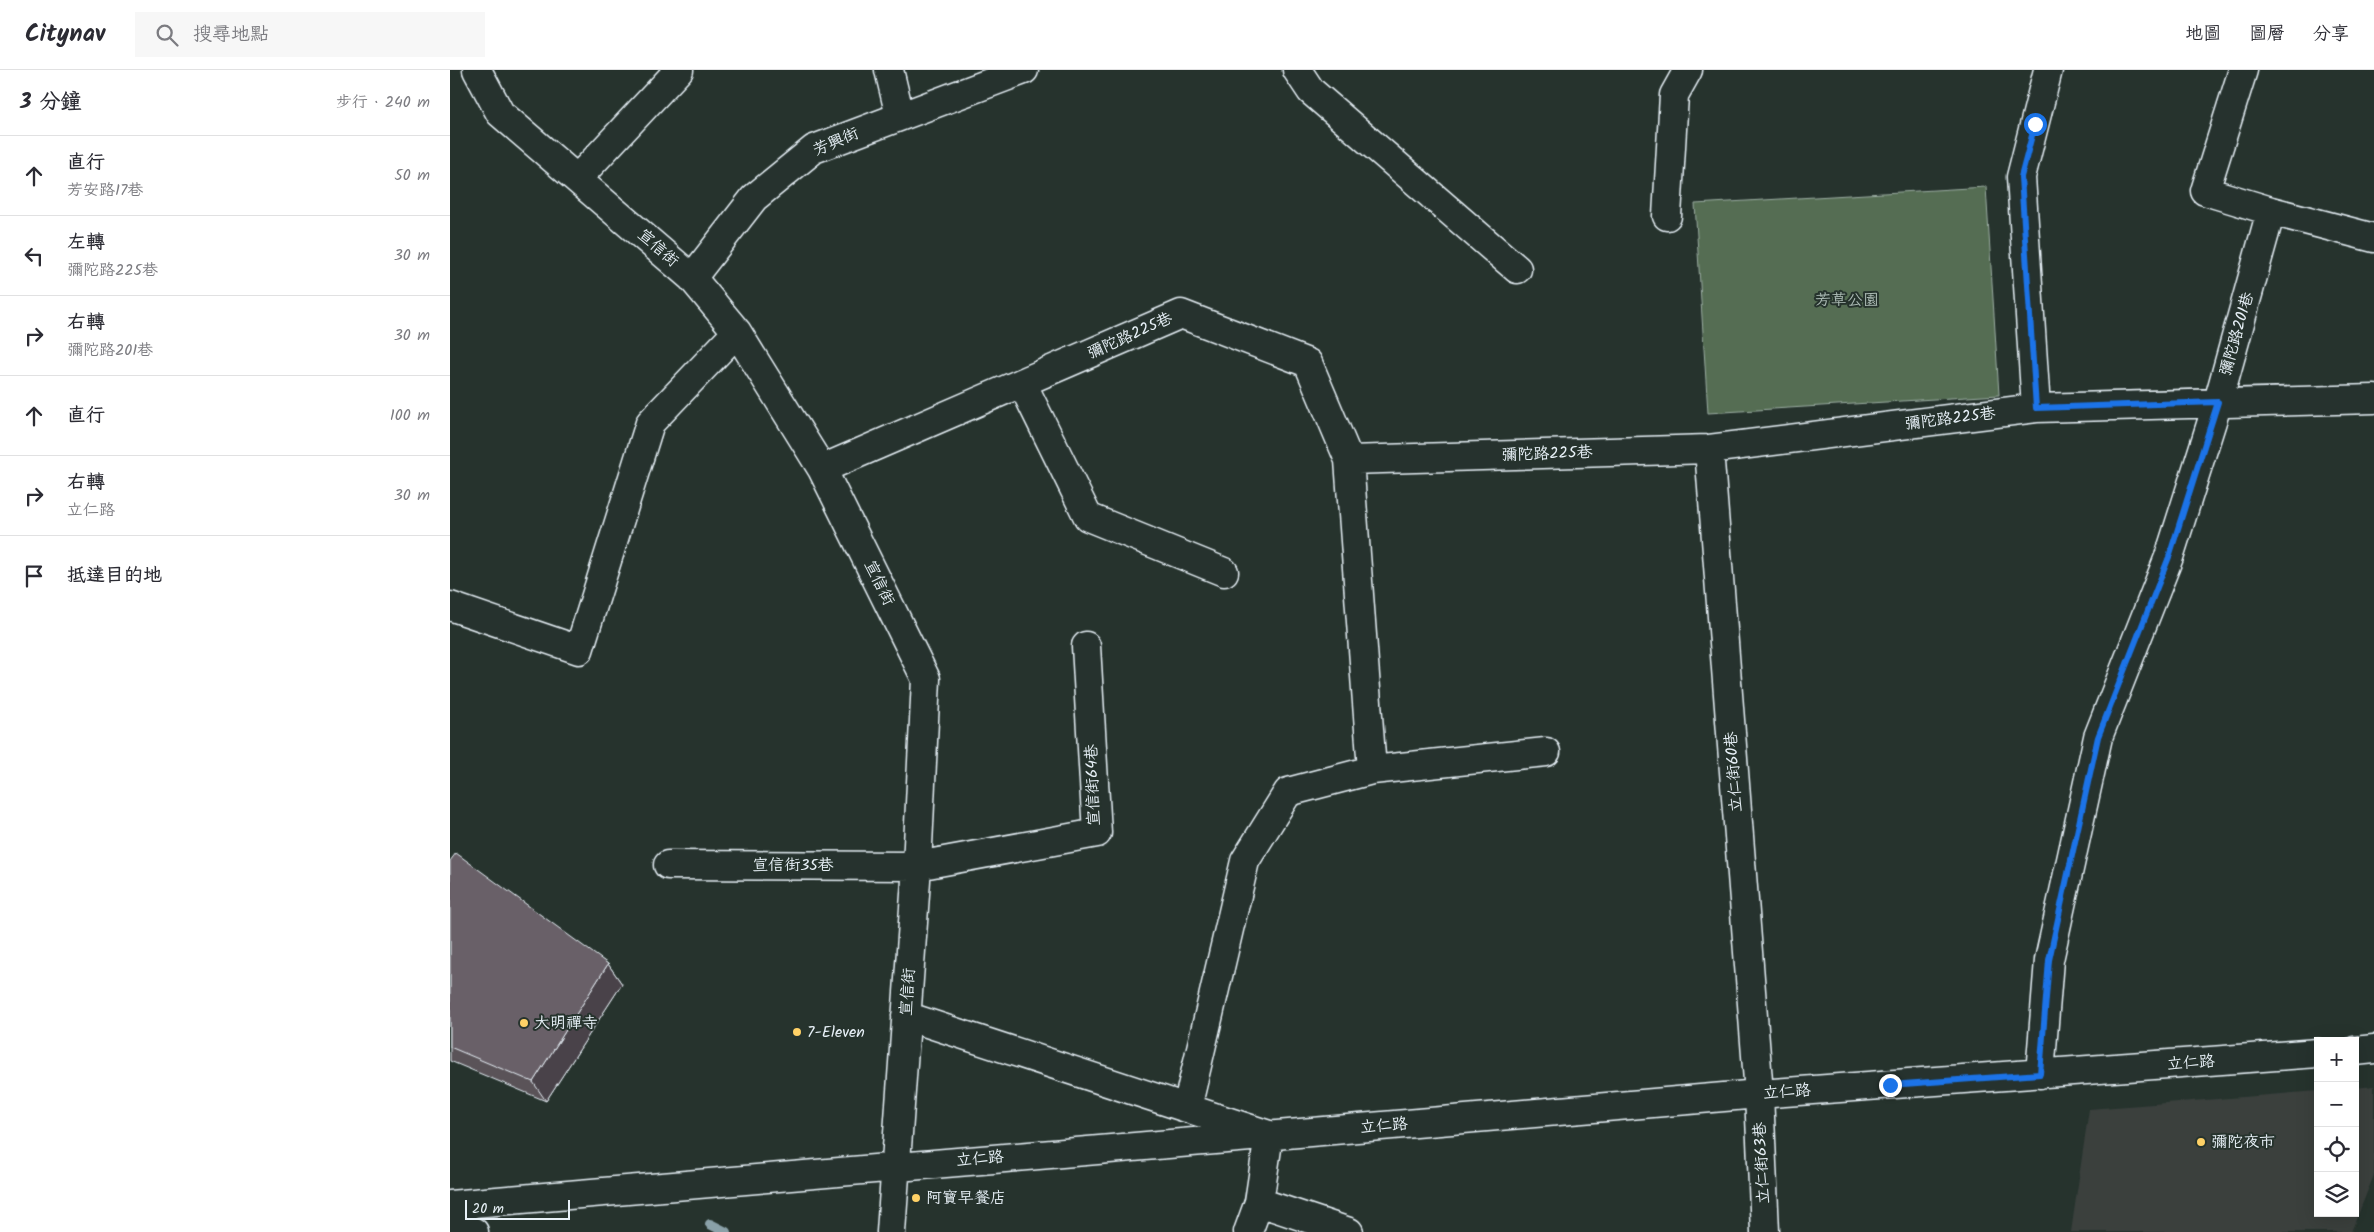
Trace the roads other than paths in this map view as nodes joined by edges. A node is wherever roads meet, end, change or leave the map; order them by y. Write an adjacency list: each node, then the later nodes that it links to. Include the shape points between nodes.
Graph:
1 (477, 70): 10 (street, 宣信街, via 500,113)
2 (679, 70): 10 (street)
3 (889, 70): 9 (street)
4 (1024, 70): 9 (street, 芳興街)
5 (1296, 70): 14 (street, via 1311,90)
6 (1688, 70): 12 (street, via 1674,95)
7 (2048, 70): 20 (street, via 2021,177)
8 (2243, 70): 11 (street, via 2205,191)
9 (900, 116): 15 (street, 芳興街, via 814,150 754,198)
10 (577, 179): 15 (street, 宣信街)
11 (2271, 211): 13 (street); 19 (street, 彌陀路201巷)
12 (1667, 216)
13 (2374, 238)
14 (1517, 269)
15 (692, 278): 16 (street, 宣信街)
16 (737, 332): 23 (street, 宣信街); 25 (street, via 650,423 578,650)
17 (1022, 382): 22 (street, 彌陀路225巷, via 1181,314 1308,363); 23 (street, 彌陀路225巷); 24 (street, via 1088,517)
18 (2374, 399): 19 (street, 彌陀路225巷)
19 (2218, 402): 20 (street, 彌陀路225巷); 35 (street, 彌陀路201巷, via 2169,557 2098,737 2049,960)
20 (2036, 408): 21 (street, 彌陀路225巷)
21 (1709, 449): 22 (street, 彌陀路225巷); 36 (street, 立仁街60巷)
22 (1349, 460): 28 (street)
23 (822, 469): 30 (street, 宣信街, via 926,679)
24 (1224, 572)
25 (454, 614)
26 (1086, 646): 30 (street, 宣信街64巷, via 1097,833)
27 (1546, 752): 28 (street)
28 (1372, 770): 37 (street, via 1288,792 1245,861)
29 (668, 865): 30 (street, 宣信街35巷)
30 (917, 866): 31 (street, 宣信街)
31 (906, 1016): 37 (street); 39 (street, 宣信街)
32 (2374, 1049): 33 (street)
33 (2359, 1050)
34 (2314, 1053): 35 (street, 立仁路)
35 (2040, 1074): 36 (street, 立仁路)
36 (1759, 1094): 38 (street, 立仁路); 47 (street, 立仁街63巷)
37 (1187, 1108): 38 (street)
38 (1270, 1135): 39 (street, 立仁路); 40 (street)
39 (897, 1166): 41 (street, 立仁路); 44 (street, 宣信街)
40 (1259, 1202): 45 (street); 46 (street)
41 (450, 1205)
42 (450, 1219): 43 (street)
43 (474, 1232)
44 (891, 1232)
45 (1248, 1232)
46 (1349, 1232)
47 (1765, 1232)

